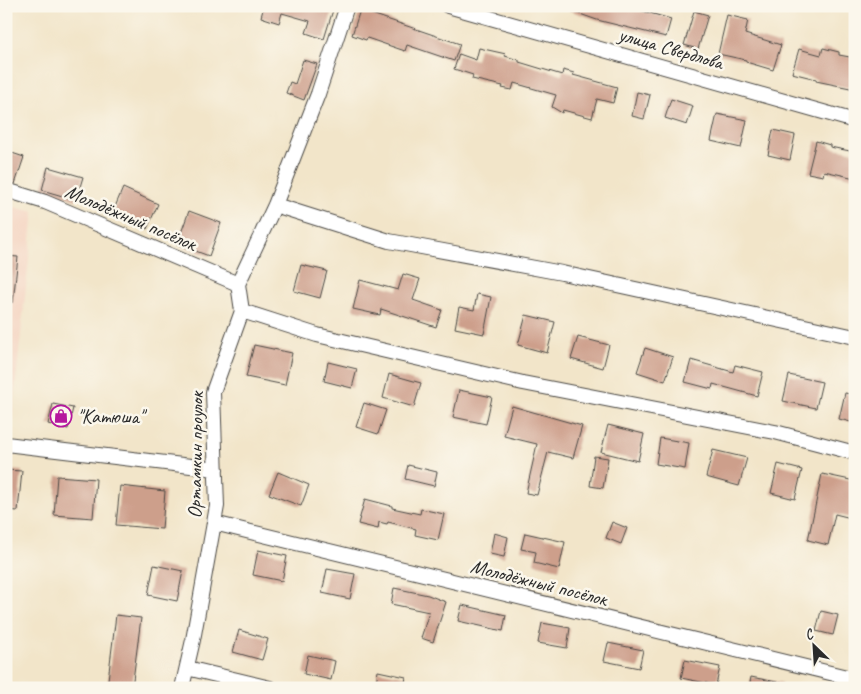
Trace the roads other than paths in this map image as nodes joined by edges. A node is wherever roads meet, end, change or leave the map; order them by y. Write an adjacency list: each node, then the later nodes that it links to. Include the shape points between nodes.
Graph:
1 (348, 6): 5 (street)
2 (448, 6): 3 (street, улица Свердлова)
3 (855, 121)
4 (6, 190): 6 (street, Молодёжный посёлок, via 45,202)
5 (275, 205): 6 (street); 8 (street, via 389,241 562,273)
6 (238, 284): 7 (street, Ортамкин проулок)
7 (242, 311): 10 (street, via 317,335 523,383 775,432); 11 (street, Ортамкин проулок, via 213,392)
8 (855, 337)
9 (6, 444): 11 (street)
10 (855, 453)
11 (216, 469): 12 (street, Ортамкин проулок)
12 (214, 523): 13 (street, Ортамкин проулок); 14 (street, Молодёжный посёлок)
13 (187, 668): 15 (street, Ортамкин проулок); 16 (street)
14 (855, 680)
15 (182, 688)
16 (270, 688)

